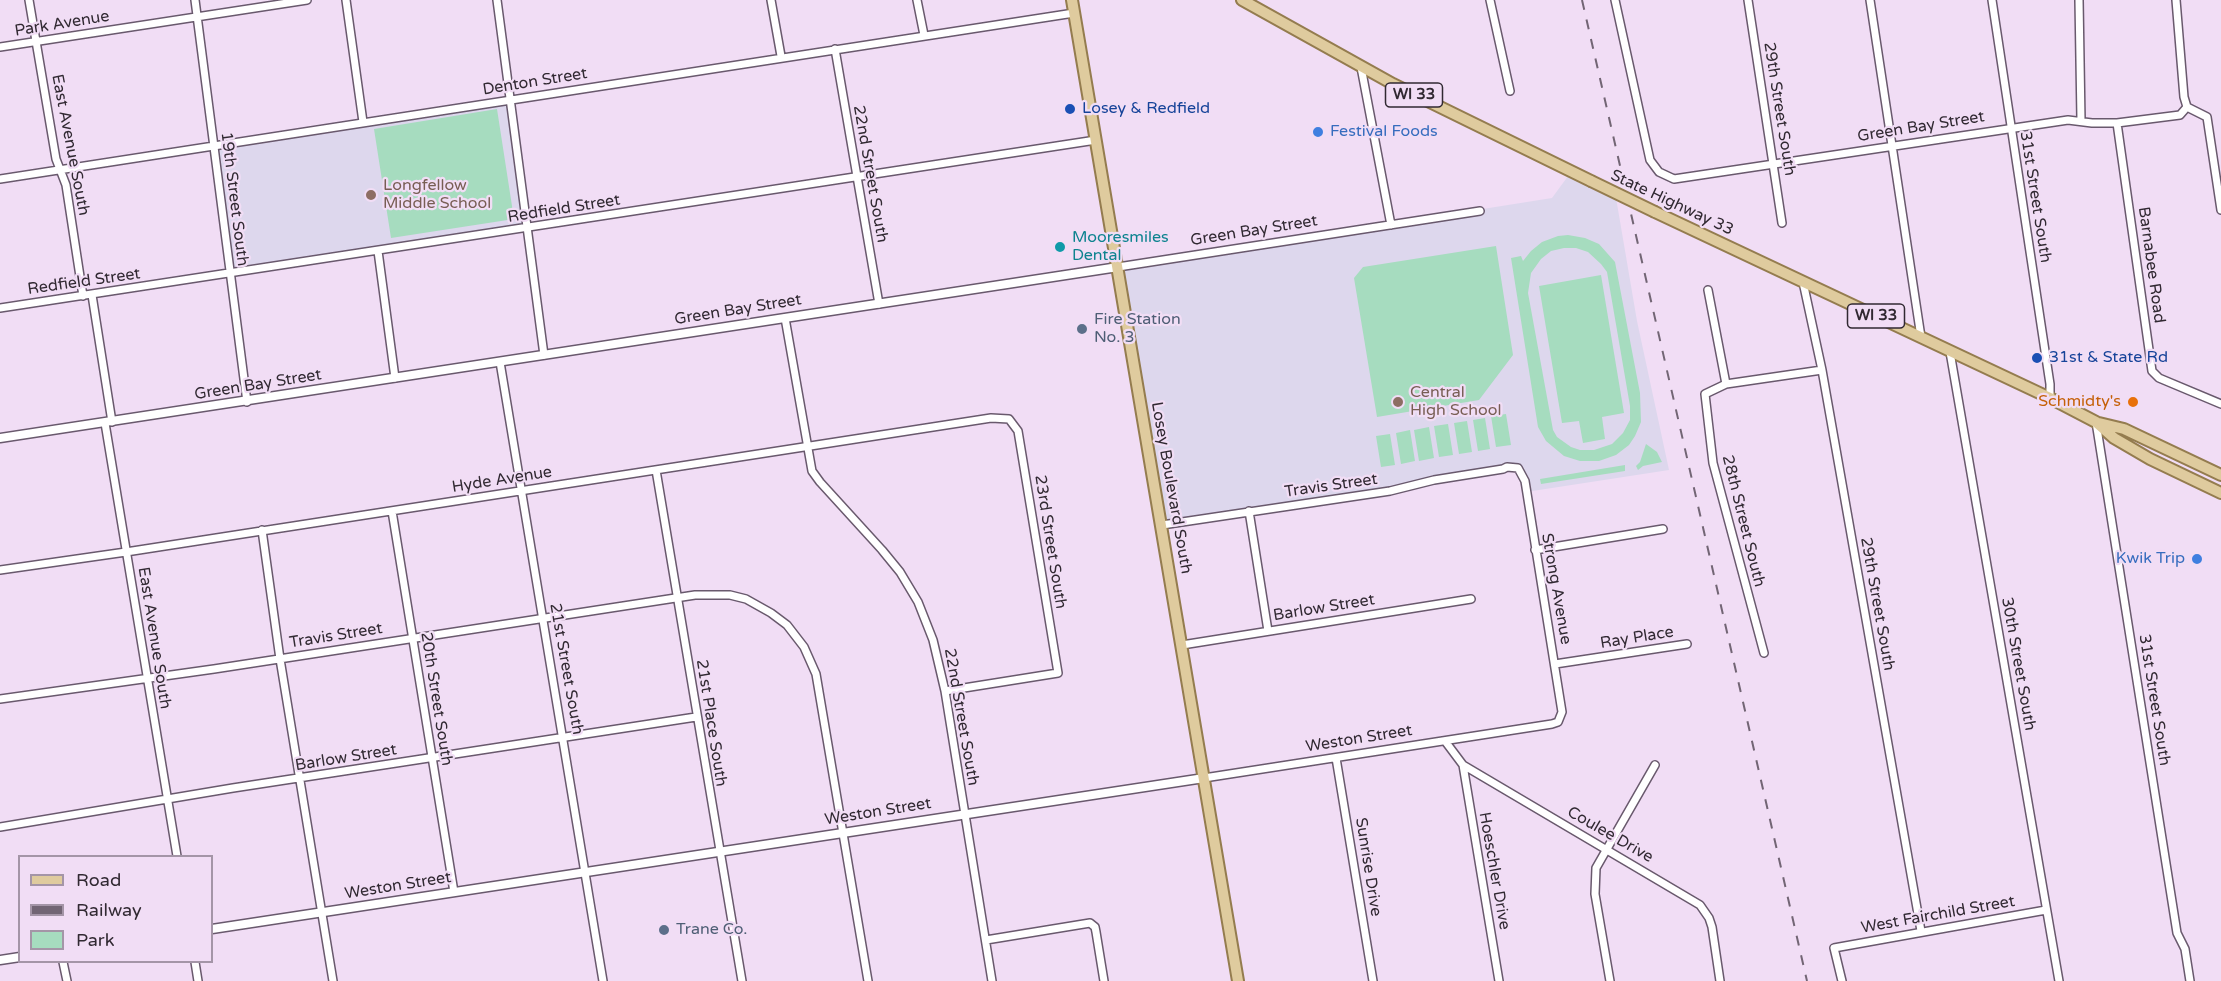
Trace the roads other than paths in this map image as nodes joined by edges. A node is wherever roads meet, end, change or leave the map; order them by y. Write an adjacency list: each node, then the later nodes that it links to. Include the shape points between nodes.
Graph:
1 (29, 0): 20 (street, East Avenue South)
2 (195, 0): 18 (street, 19th Street South)
3 (307, 0): 18 (street, Park Avenue)
4 (345, 0): 29 (street)
5 (497, 0): 26 (street)
6 (771, 0): 23 (street)
7 (918, 0): 19 (street)
8 (1072, 0): 17 (main road, Losey Boulevard South)
9 (1242, 0): 24 (main road, State Highway 33 / WI 33)
10 (1490, 0): 25 (street)
11 (1615, 0): 35 (street, Green Bay Street, via 1648,154 1659,172 1678,179)
12 (1748, 0): 35 (street, 29th Street South)
13 (1870, 0): 34 (street)
14 (1992, 0): 31 (street, 31st Street South)
15 (2079, 0): 28 (street)
16 (2176, 0): 27 (street)
17 (1074, 12): 19 (street, Denton Street); 32 (main road, Losey Boulevard South)
18 (197, 16): 20 (street, Park Avenue); 33 (street, 19th Street South)
19 (924, 35): 22 (street, Denton Street)
20 (36, 43): 21 (street, Park Avenue); 36 (street, East Avenue South)
21 (0, 47)
22 (835, 49): 23 (street, Denton Street); 38 (street, 22nd Street South)
23 (781, 56): 26 (street, Denton Street)
24 (1361, 67): 42 (street); 47 (main road, State Highway 33 / WI 33, bridge)
25 (1510, 91)
26 (509, 99): 29 (street, Denton Street); 43 (street)
27 (2187, 107): 30 (street, Green Bay Street, via 2180,115); 39 (street, via 2207,117)
28 (2081, 120): 30 (street, Green Bay Street); 31 (street, Green Bay Street)
29 (363, 122): 33 (street, Denton Street)
30 (2117, 123): 63 (street, Barnabee Road, via 2152,371 2159,378)
31 (2010, 129): 34 (street, Green Bay Street); 61 (street, 31st Street South)
32 (1096, 140): 38 (street, Redfield Street); 45 (main road, Losey Boulevard South)
33 (213, 146): 36 (street, Denton Street); 46 (street, 19th Street South)
34 (1893, 147): 35 (street, Green Bay Street); 54 (street)
35 (1773, 164): 41 (street, 29th Street South)
36 (60, 170): 37 (street, Denton Street); 50 (street, East Avenue South, via 66,186)
37 (0, 178)
38 (857, 178): 43 (street, Redfield Street); 51 (street, 22nd Street South)
39 (2221, 210)
40 (1480, 211): 42 (street, Green Bay Street)
41 (1782, 223)
42 (1391, 225): 45 (street, Green Bay Street)
43 (527, 228): 44 (street, Redfield Street); 56 (street)
44 (378, 251): 46 (street, Redfield Street); 59 (street)
45 (1118, 267): 51 (street, Green Bay Street); 76 (main road, Losey Boulevard South)
46 (230, 274): 49 (street, Redfield Street); 62 (street, 19th Street South)
47 (1803, 282): 54 (main road, State Highway 33 / WI 33); 58 (street, 29th Street South)
48 (1708, 290): 60 (street)
49 (92, 295): 50 (street, Redfield Street); 66 (street, East Avenue South)
50 (83, 296): 52 (street, Redfield Street)
51 (879, 304): 53 (street, Green Bay Street)
52 (0, 308)
53 (785, 318): 56 (street, Green Bay Street); 68 (street, 22nd Street South)
54 (1921, 337): 55 (main road, State Highway 33 / WI 33)
55 (1950, 352): 61 (main road, State Highway 33 / WI 33); 114 (street, 30th Street South)
56 (544, 356): 57 (street, Green Bay Street)
57 (500, 362): 59 (street, Green Bay Street); 72 (street, 21st Street South)
58 (1822, 370): 60 (street); 117 (street, 29th Street South)
59 (395, 378): 62 (street, Green Bay Street)
60 (1726, 384): 89 (street, 28th Street South, via 1704,394 1713,463)
61 (2050, 398): 65 (main road, State Highway 33 / WI 33)
62 (247, 402): 66 (street, Green Bay Street)
63 (2221, 404)
64 (1009, 419): 68 (street, Hyde Avenue, via 991,418); 93 (street, 23rd Street South, via 1018,431 1058,673)
65 (2096, 422): 71 (main road, State Highway 33 / WI 33, via 2124,429); 73 (main road, State Highway 33 / WI 33, via 2122,443); 138 (street, 31st Street South, via 2176,928 2185,949)
66 (108, 423): 67 (street, Green Bay Street); 80 (street, East Avenue South)
67 (0, 438)
68 (807, 447): 70 (street, Hyde Avenue); 93 (street, 22nd Street South, via 812,471 882,550 911,590 933,640)
69 (1503, 469): 75 (street, Travis Street, via 1390,491); 79 (street, Strong Avenue, via 1516,466 1523,475)
70 (656, 470): 72 (street, Hyde Avenue); 82 (street, 21st Place South)
71 (2221, 475)
72 (521, 490): 74 (street, Hyde Avenue); 84 (street, 21st Street South)
73 (2221, 493)
74 (392, 511): 78 (street, Hyde Avenue); 86 (street, 20th Street South)
75 (1249, 511): 76 (street, Travis Street); 85 (street)
76 (1162, 525): 88 (main road, Losey Boulevard South)
77 (1663, 529): 79 (street)
78 (262, 530): 80 (street, Hyde Avenue); 90 (street)
79 (1535, 550): 91 (street, Strong Avenue)
80 (126, 552): 81 (street, Hyde Avenue); 92 (street, East Avenue South)
81 (0, 570)
82 (676, 598): 84 (street, Travis Street); 95 (street, 21st Place South); 108 (street, Travis Street, via 712,594 746,599 780,619 797,637 819,685)
83 (1471, 600): 85 (street, Barlow Street)
84 (543, 618): 86 (street, Travis Street); 97 (street, 21st Street South)
85 (1268, 631): 88 (street, Barlow Street)
86 (412, 638): 90 (street, Travis Street); 99 (street, 20th Street South)
87 (1687, 644): 91 (street, Ray Place)
88 (1182, 645): 104 (main road, Losey Boulevard South)
89 (1764, 653)
90 (280, 658): 92 (street, Travis Street); 103 (street)
91 (1555, 664): 96 (street, Strong Avenue, via 1562,715)
92 (147, 679): 94 (street, Travis Street); 105 (street, East Avenue South)
93 (945, 691): 106 (street, 22nd Street South)
94 (0, 699)
95 (696, 717): 97 (street, Barlow Street); 110 (street, 21st Place South)
96 (1550, 725): 98 (street, Weston Street)
97 (564, 738): 99 (street, Barlow Street); 112 (street, 21st Street South)
98 (1445, 741): 100 (street, Weston Street); 101 (street, Coulee Drive)
99 (432, 758): 103 (street, Barlow Street); 113 (street, 20th Street South)
100 (1336, 758): 104 (street, Weston Street); 132 (street, Sunrise Drive)
101 (1463, 765): 109 (street, Coulee Drive); 133 (street, Hoeschler Drive)
102 (1655, 765): 109 (street)
103 (300, 778): 105 (street, Barlow Street); 115 (street)
104 (1204, 778): 106 (street, Weston Street); 131 (main road, Losey Boulevard South)
105 (167, 799): 107 (street, Barlow Street); 111 (street, East Avenue South)
106 (965, 814): 108 (street, Weston Street); 118 (street, 22nd Street South)
107 (0, 827)
108 (843, 833): 110 (street, Weston Street); 128 (street, Travis Street)
109 (1606, 849): 134 (street, via 1596,868 1594,886); 135 (street, Coulee Drive, via 1692,898 1705,910 1712,927)
110 (718, 852): 112 (street, Weston Street); 127 (street, 21st Place South)
111 (177, 855)
112 (586, 872): 113 (street, Weston Street); 126 (street, 21st Street South)
113 (454, 892): 115 (street, Weston Street)
114 (2046, 910): 117 (street, West Fairchild Street); 137 (street, 30th Street South)
115 (322, 912): 116 (street, Weston Street); 125 (street)
116 (213, 929)
117 (1921, 931): 136 (street, West Fairchild Street, via 1834,948)
118 (986, 940): 129 (street, 22nd Street South); 130 (street, via 1090,923 1095,927)
119 (18, 957): 120 (street)
120 (0, 960)
121 (63, 963): 123 (street)
122 (195, 963): 124 (street)
123 (67, 981)
124 (198, 981)
125 (333, 981)
126 (603, 981)
127 (742, 981)
128 (868, 981)
129 (992, 981)
130 (1104, 981)
131 (1238, 981)
132 (1373, 981)
133 (1499, 981)
134 (1610, 981)
135 (1720, 981)
136 (1842, 981)
137 (2059, 981)
138 (2190, 981)

